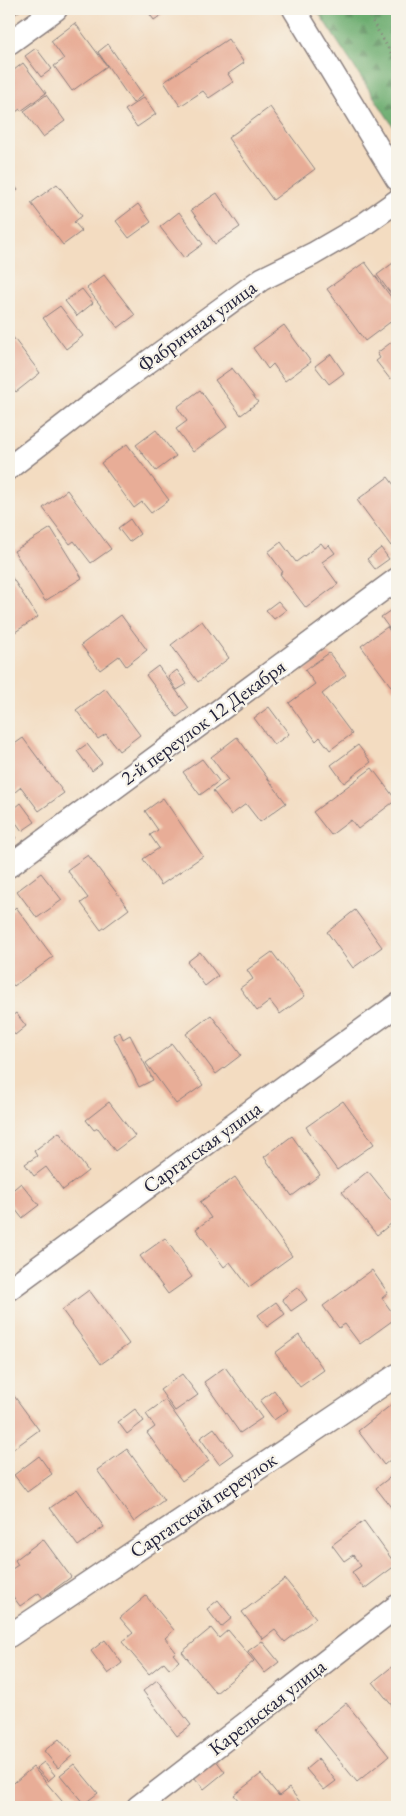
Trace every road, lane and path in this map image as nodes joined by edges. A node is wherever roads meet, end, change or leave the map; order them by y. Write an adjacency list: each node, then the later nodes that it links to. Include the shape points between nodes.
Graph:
1 (56, 9): 4 (street)
2 (294, 9): 6 (street)
3 (365, 9): 5 (path)
4 (9, 43)
5 (397, 64)
6 (397, 179)
7 (397, 201): 8 (street, Фабричная улица, via 363,225 262,279)
8 (9, 468)
9 (397, 578): 10 (street, 2-й переулок 12 Декабря)
10 (9, 866)
11 (397, 1005): 12 (street, Саргатская улица)
12 (9, 1289)
13 (397, 1375): 15 (street, Саргатский переулок)
14 (397, 1606): 16 (street, Карельская улица)
15 (9, 1636)
16 (138, 1807)

